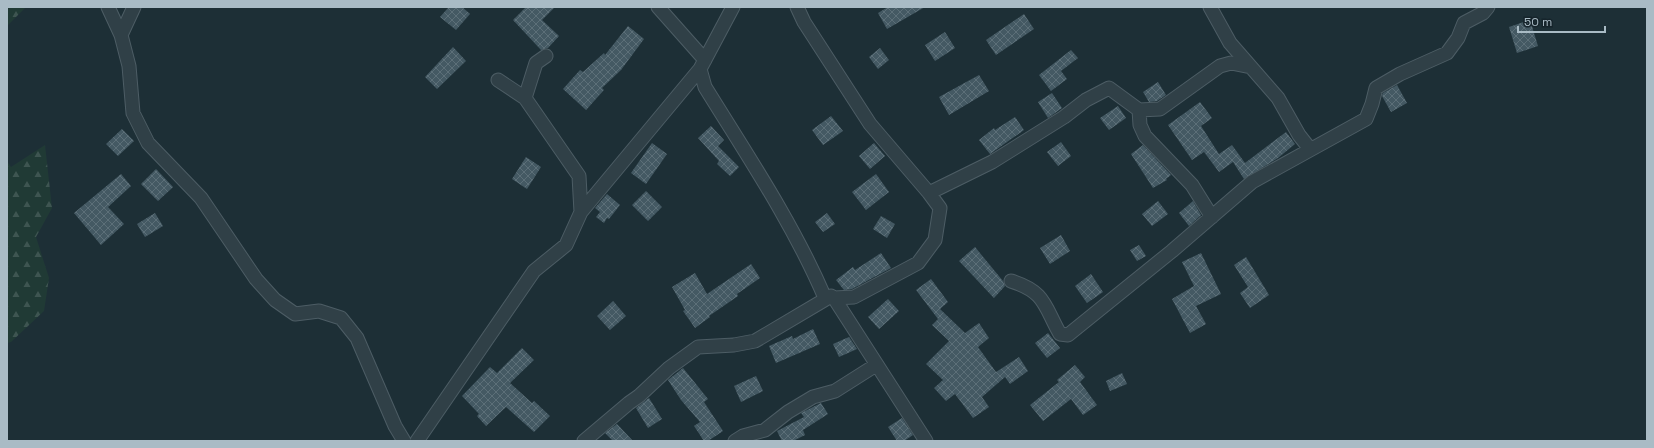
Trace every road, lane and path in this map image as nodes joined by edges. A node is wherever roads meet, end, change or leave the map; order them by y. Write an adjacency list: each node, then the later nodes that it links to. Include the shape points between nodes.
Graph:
1 (108, 7): 8 (street)
2 (134, 7): 8 (street)
3 (658, 7): 11 (street)
4 (733, 7): 11 (street)
5 (797, 7): 18 (street, via 804,22 870,124)
6 (1210, 7): 9 (street)
7 (1488, 7): 17 (street, via 1483,13 1464,23 1458,38 1447,53 1376,88 1366,119 1330,141)
8 (121, 35): 24 (street, via 129,66 133,113 148,143 201,198 256,279 275,300 295,314 319,311 341,318 358,338 395,426)
9 (1230, 43): 12 (street); 13 (street)
10 (546, 56): 15 (street, via 536,63)
11 (703, 64): 19 (street); 22 (street, via 705,87 767,187)
12 (1220, 66): 13 (street, via 1231,63); 16 (street, via 1160,109)
13 (1251, 67): 17 (street, via 1278,98)
14 (498, 80): 15 (street)
15 (526, 98): 19 (street, via 579,176)
16 (1139, 110): 18 (street, via 1109,88 1086,100 1064,118 992,162); 20 (street, via 1140,125 1145,136 1192,185)
17 (1310, 149): 20 (street, via 1252,182)
18 (930, 193): 22 (street, via 940,208 935,240 918,263 854,297)
19 (581, 212): 25 (street, via 566,245 534,271)
20 (1212, 217): 21 (street, via 1068,335 1060,334 1041,296 1025,285)
21 (1011, 281)
22 (829, 298): 23 (street); 26 (street, via 755,341 698,347 668,368 639,396)
23 (876, 365): 27 (street, via 835,391 813,397 765,430); 28 (street)
24 (404, 441)
25 (417, 441)
26 (584, 441)
27 (735, 441)
28 (926, 441)

